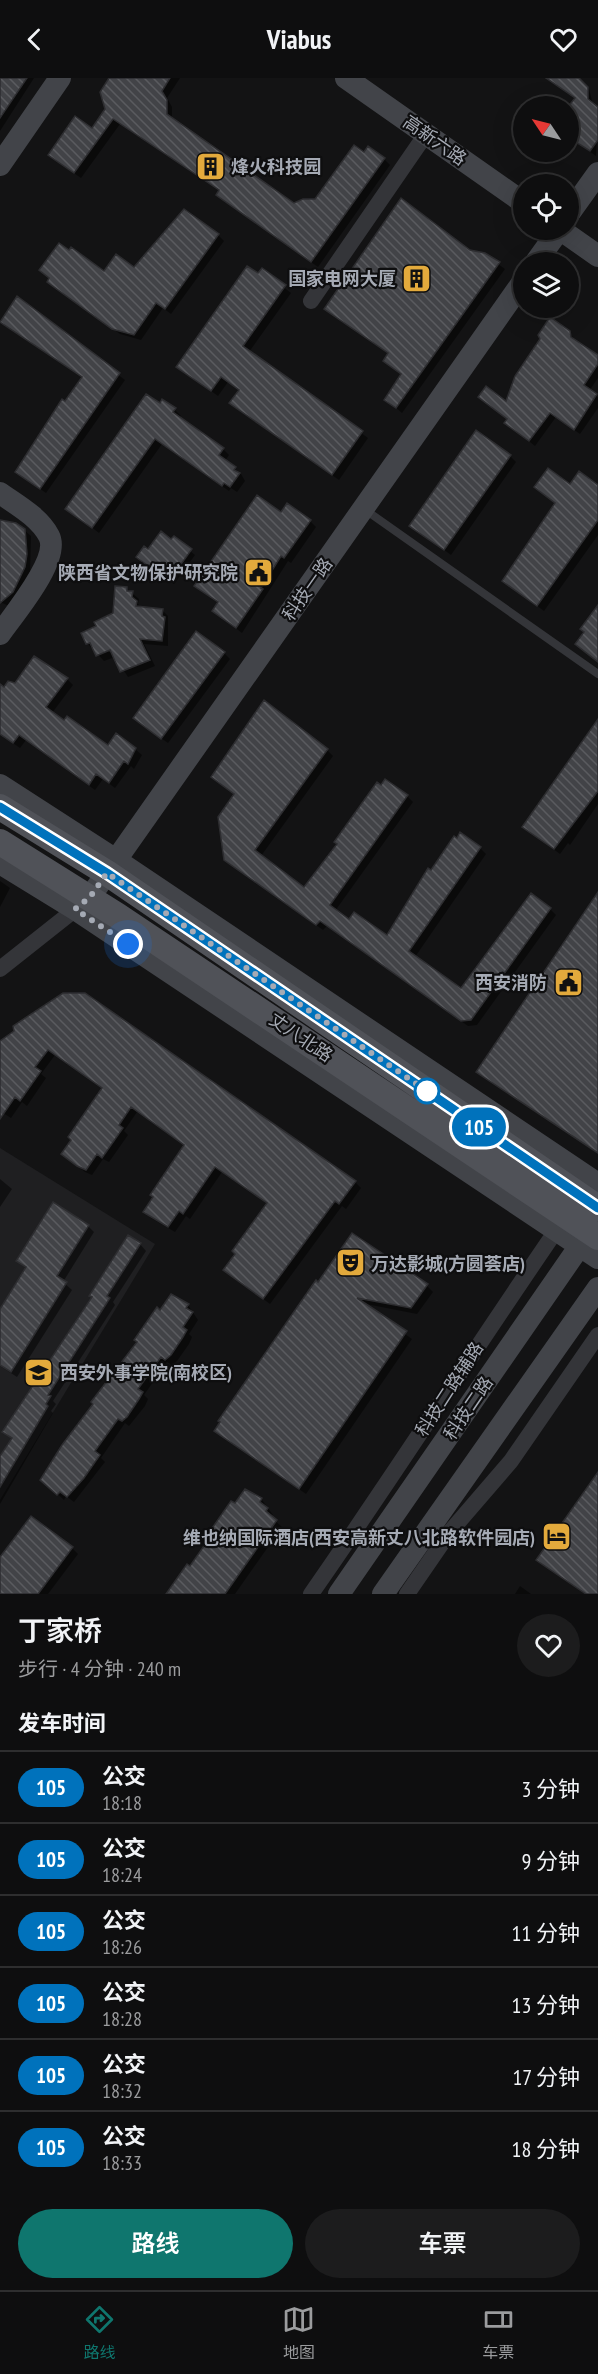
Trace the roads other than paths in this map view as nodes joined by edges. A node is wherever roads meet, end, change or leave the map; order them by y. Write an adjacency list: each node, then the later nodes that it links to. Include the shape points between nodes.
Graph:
1 (60, 78): 5 (street)
2 (346, 78): 4 (street, 高新六路)
3 (369, 78): 7 (street, 高新六路)
4 (426, 134): 8 (street, 高新六路); 15 (street)
5 (0, 165)
6 (598, 172): 9 (street)
7 (513, 178)
8 (513, 195)
9 (579, 200)
10 (579, 224): 11 (street)
11 (598, 238)
12 (575, 240): 13 (street)
13 (598, 256)
14 (513, 296): 17 (street, 科技一路)
15 (310, 301)
16 (0, 493): 18 (street, via 42,525 52,550 46,567)
17 (363, 509): 19 (lane); 24 (street, 科技一路)
18 (0, 634)
19 (598, 674)
20 (0, 785): 24 (street)
21 (0, 807): 24 (main road, 丈八北路)
22 (0, 842): 25 (main road, 丈八北路)
23 (0, 863): 25 (street)
24 (112, 867): 25 (street, 科技一路); 27 (main road, 丈八北路)
25 (83, 903): 26 (street); 28 (main road, 丈八北路)
26 (0, 969)
27 (594, 1221): 28 (main road, 丈八北路); 32 (street, 科技二路)
28 (561, 1223): 31 (street, 科技二路辅路)
29 (598, 1288): 33 (street, 科技二路)
30 (598, 1335): 34 (street, via 511,1461 449,1533)
31 (311, 1594)
32 (339, 1594)
33 (383, 1594)
34 (406, 1594)

